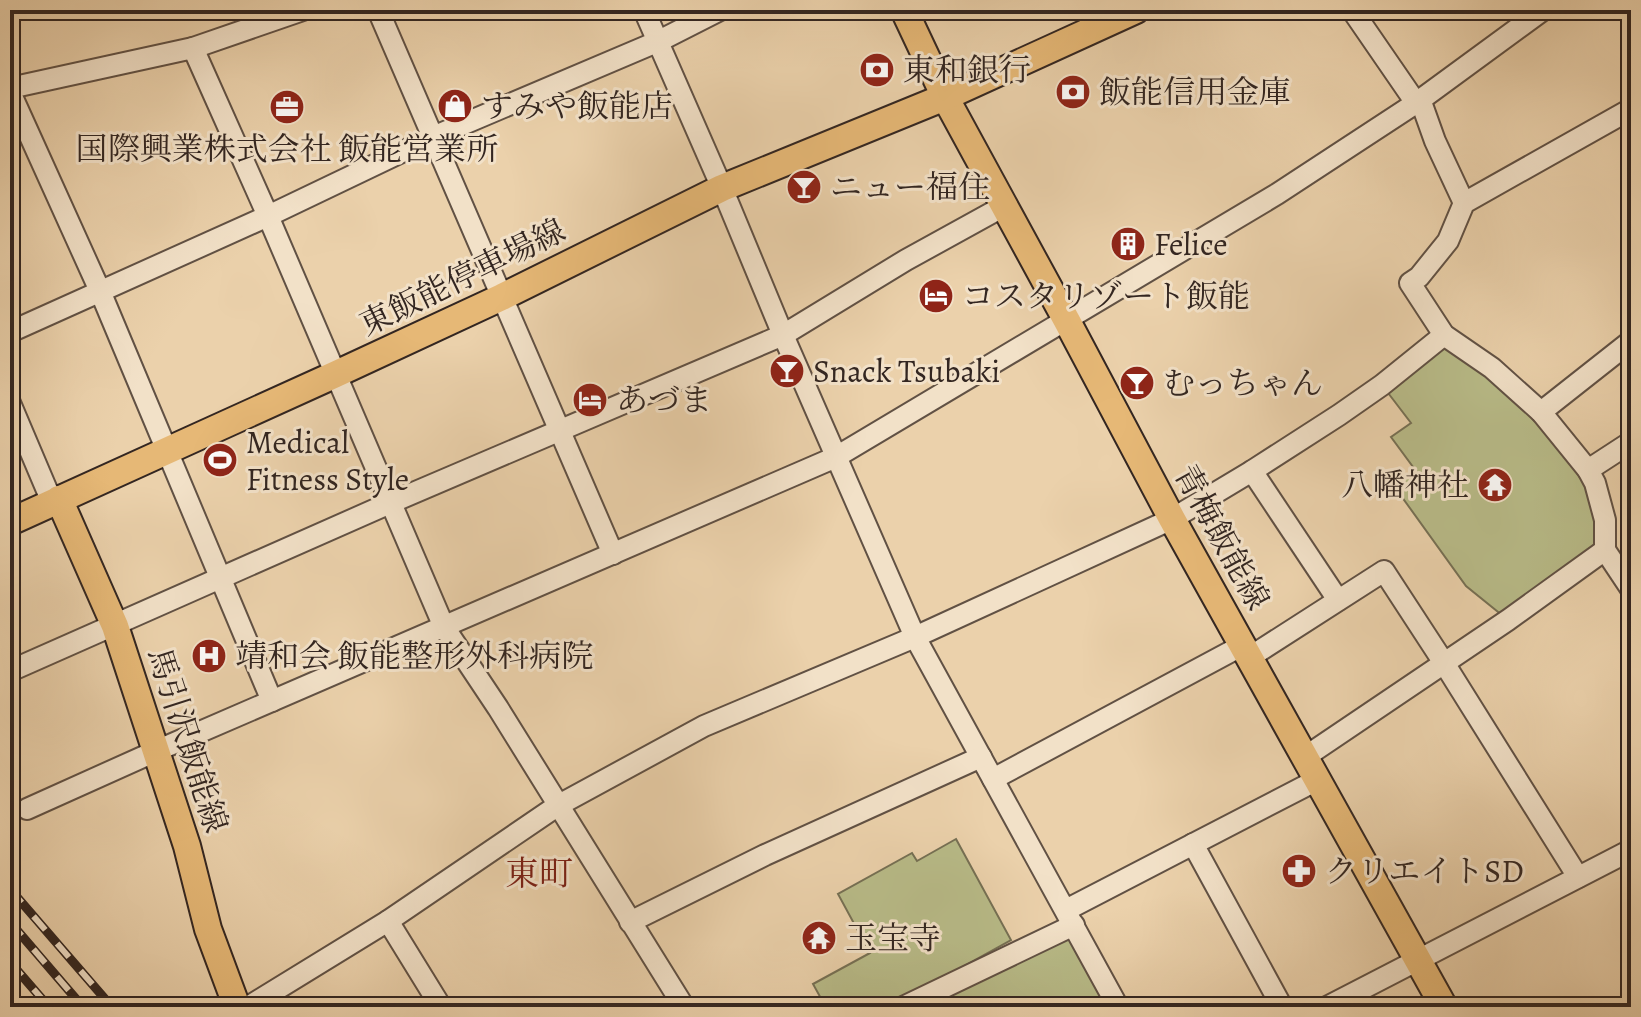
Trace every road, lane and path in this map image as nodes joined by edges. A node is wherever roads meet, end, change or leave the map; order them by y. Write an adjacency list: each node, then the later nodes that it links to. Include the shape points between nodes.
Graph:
1 (303, 10): 10 (street)
2 (378, 10): 15 (street)
3 (644, 10): 9 (street)
4 (720, 10): 9 (street)
5 (904, 10): 12 (main road, 青梅飯能線)
6 (1136, 10): 12 (main road, 東飯能停車場線)
7 (1352, 10): 13 (street)
8 (1543, 10): 13 (street)
9 (659, 41): 15 (street); 16 (street)
10 (193, 48): 11 (street); 19 (street)
11 (10, 90): 20 (street)
12 (945, 97): 16 (main road, 東飯能停車場線); 18 (main road, 青梅飯能線)
13 (1418, 101): 17 (street); 22 (street)
14 (1631, 109): 17 (street)
15 (433, 137): 19 (street); 21 (street)
16 (722, 188): 21 (main road, 東飯能停車場線); 24 (street)
17 (1464, 203): 25 (street, via 1448,241 1410,283)
18 (1004, 206): 22 (main road, 青梅飯能線); 24 (street)
19 (268, 216): 20 (street); 27 (street)
20 (100, 291): 23 (street); 32 (street)
21 (502, 297): 27 (main road, 東飯能停車場線); 30 (street)
22 (1067, 321): 33 (street); 38 (main road, 青梅飯能線)
23 (10, 332)
24 (783, 335): 30 (street); 33 (street)
25 (1444, 335): 29 (street); 35 (street, via 1382,385)
26 (1629, 348): 29 (street)
27 (334, 375): 32 (main road, 東飯能停車場線); 37 (street)
28 (10, 403): 36 (street)
29 (1541, 412): 34 (street)
30 (560, 430): 37 (street); 41 (street)
31 (1631, 442): 34 (street)
32 (167, 450): 36 (main road, 東飯能停車場線); 42 (street)
33 (836, 457): 41 (street); 47 (street)
34 (1588, 470): 40 (street, via 1605,520)
35 (1252, 471): 38 (street); 44 (street)
36 (56, 501): 39 (main road, 東飯能停車場線); 45 (main road, 馬引沢飯能線)
37 (390, 503): 42 (street); 46 (street)
38 (1172, 519): 47 (street); 48 (main road, 青梅飯能線)
39 (10, 522)
40 (1605, 550): 43 (street); 49 (street)
41 (613, 554): 46 (street)
42 (219, 579): 45 (street); 51 (street)
43 (1631, 589)
44 (1338, 600): 48 (street); 49 (street, via 1384,571)
45 (115, 626): 50 (street); 52 (main road, 馬引沢飯能線)
46 (444, 627): 51 (street); 57 (street)
47 (915, 637): 53 (street); 57 (street, via 704,726)
48 (1247, 651): 54 (main road, 青梅飯能線); 55 (street)
49 (1444, 663): 54 (street); 61 (street)
50 (10, 671)
51 (272, 701): 52 (street)
52 (156, 751): 58 (street); 66 (main road, 馬引沢飯能線, via 208,929)
53 (981, 757): 55 (street); 64 (street)
54 (1305, 757): 56 (main road, 青梅飯能線)
55 (993, 779): 62 (street)
56 (1317, 780): 59 (street); 65 (main road, 青梅飯能線)
57 (557, 806): 63 (street); 64 (street)
58 (27, 809)
59 (1193, 844): 62 (street); 72 (street)
60 (1631, 850): 61 (street)
61 (1578, 877): 65 (street)
62 (1070, 917): 70 (street); 71 (street)
63 (388, 921): 67 (street); 68 (street)
64 (630, 922): 69 (street)
65 (1418, 961): 73 (street); 74 (main road, 青梅飯能線)
66 (237, 1007)
67 (248, 1007)
68 (441, 1007)
69 (684, 1007)
70 (903, 1007)
71 (1118, 1007)
72 (1282, 1007)
73 (1327, 1007)
74 (1444, 1007)

